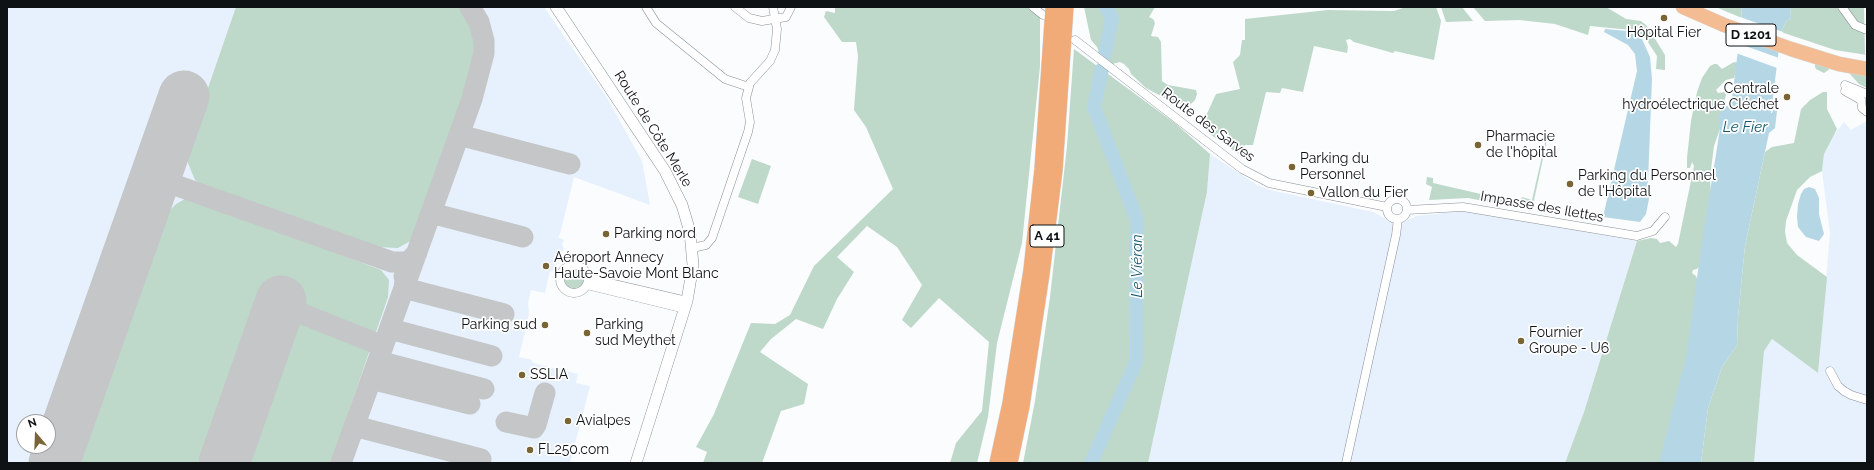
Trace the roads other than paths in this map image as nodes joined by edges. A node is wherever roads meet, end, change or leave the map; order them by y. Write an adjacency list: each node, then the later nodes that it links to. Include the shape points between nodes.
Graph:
1 (556, 7): 26 (main road, Route de Côte Merle, via 673,184 687,218)
2 (646, 7): 18 (street, via 656,23 725,79)
3 (735, 7): 12 (street, via 753,20)
4 (773, 7): 12 (street)
5 (1033, 7): 11 (street)
6 (1066, 7): 33 (highway, A 41, via 1055,170 1022,406)
7 (1704, 7): 15 (highway)
8 (1842, 7): 13 (street, via 1855,25)
9 (1686, 9): 15 (highway, D 1201)
10 (789, 11): 12 (street)
11 (1048, 11): 32 (highway, A 41, via 1042,169 1031,270 1010,403)
12 (776, 20): 18 (street, via 775,50 770,61 756,74)
13 (1867, 30)
14 (1075, 40): 22 (street, Route des Sarves, via 1248,173 1269,183)
15 (1814, 52): 16 (highway, D 1201); 17 (highway, D 1201)
16 (1867, 61)
17 (1867, 70)
18 (748, 87): 26 (street, via 746,100 750,126 712,238 703,246)
19 (1845, 88): 20 (street)
20 (1865, 96): 21 (street, via 1862,108)
21 (1867, 112)
22 (1387, 207): 23 (street, via 1392,200 1399,199 1405,203); 25 (street, via 1390,216)
23 (1407, 210): 24 (street, Impasse des Ilettes, via 1463,207 1637,236 1653,231); 25 (street, via 1405,215)
24 (1664, 217)
25 (1398, 219): 34 (street)
26 (692, 248): 28 (main road, Route de Côte Merle, via 693,273)
27 (588, 281): 28 (street)
28 (686, 305): 31 (main road, Route de Côte Merle)
29 (1830, 371): 30 (street, via 1838,386 1844,391)
30 (1867, 400)
31 (636, 463)
32 (997, 463)
33 (1010, 463)
34 (1346, 463)

